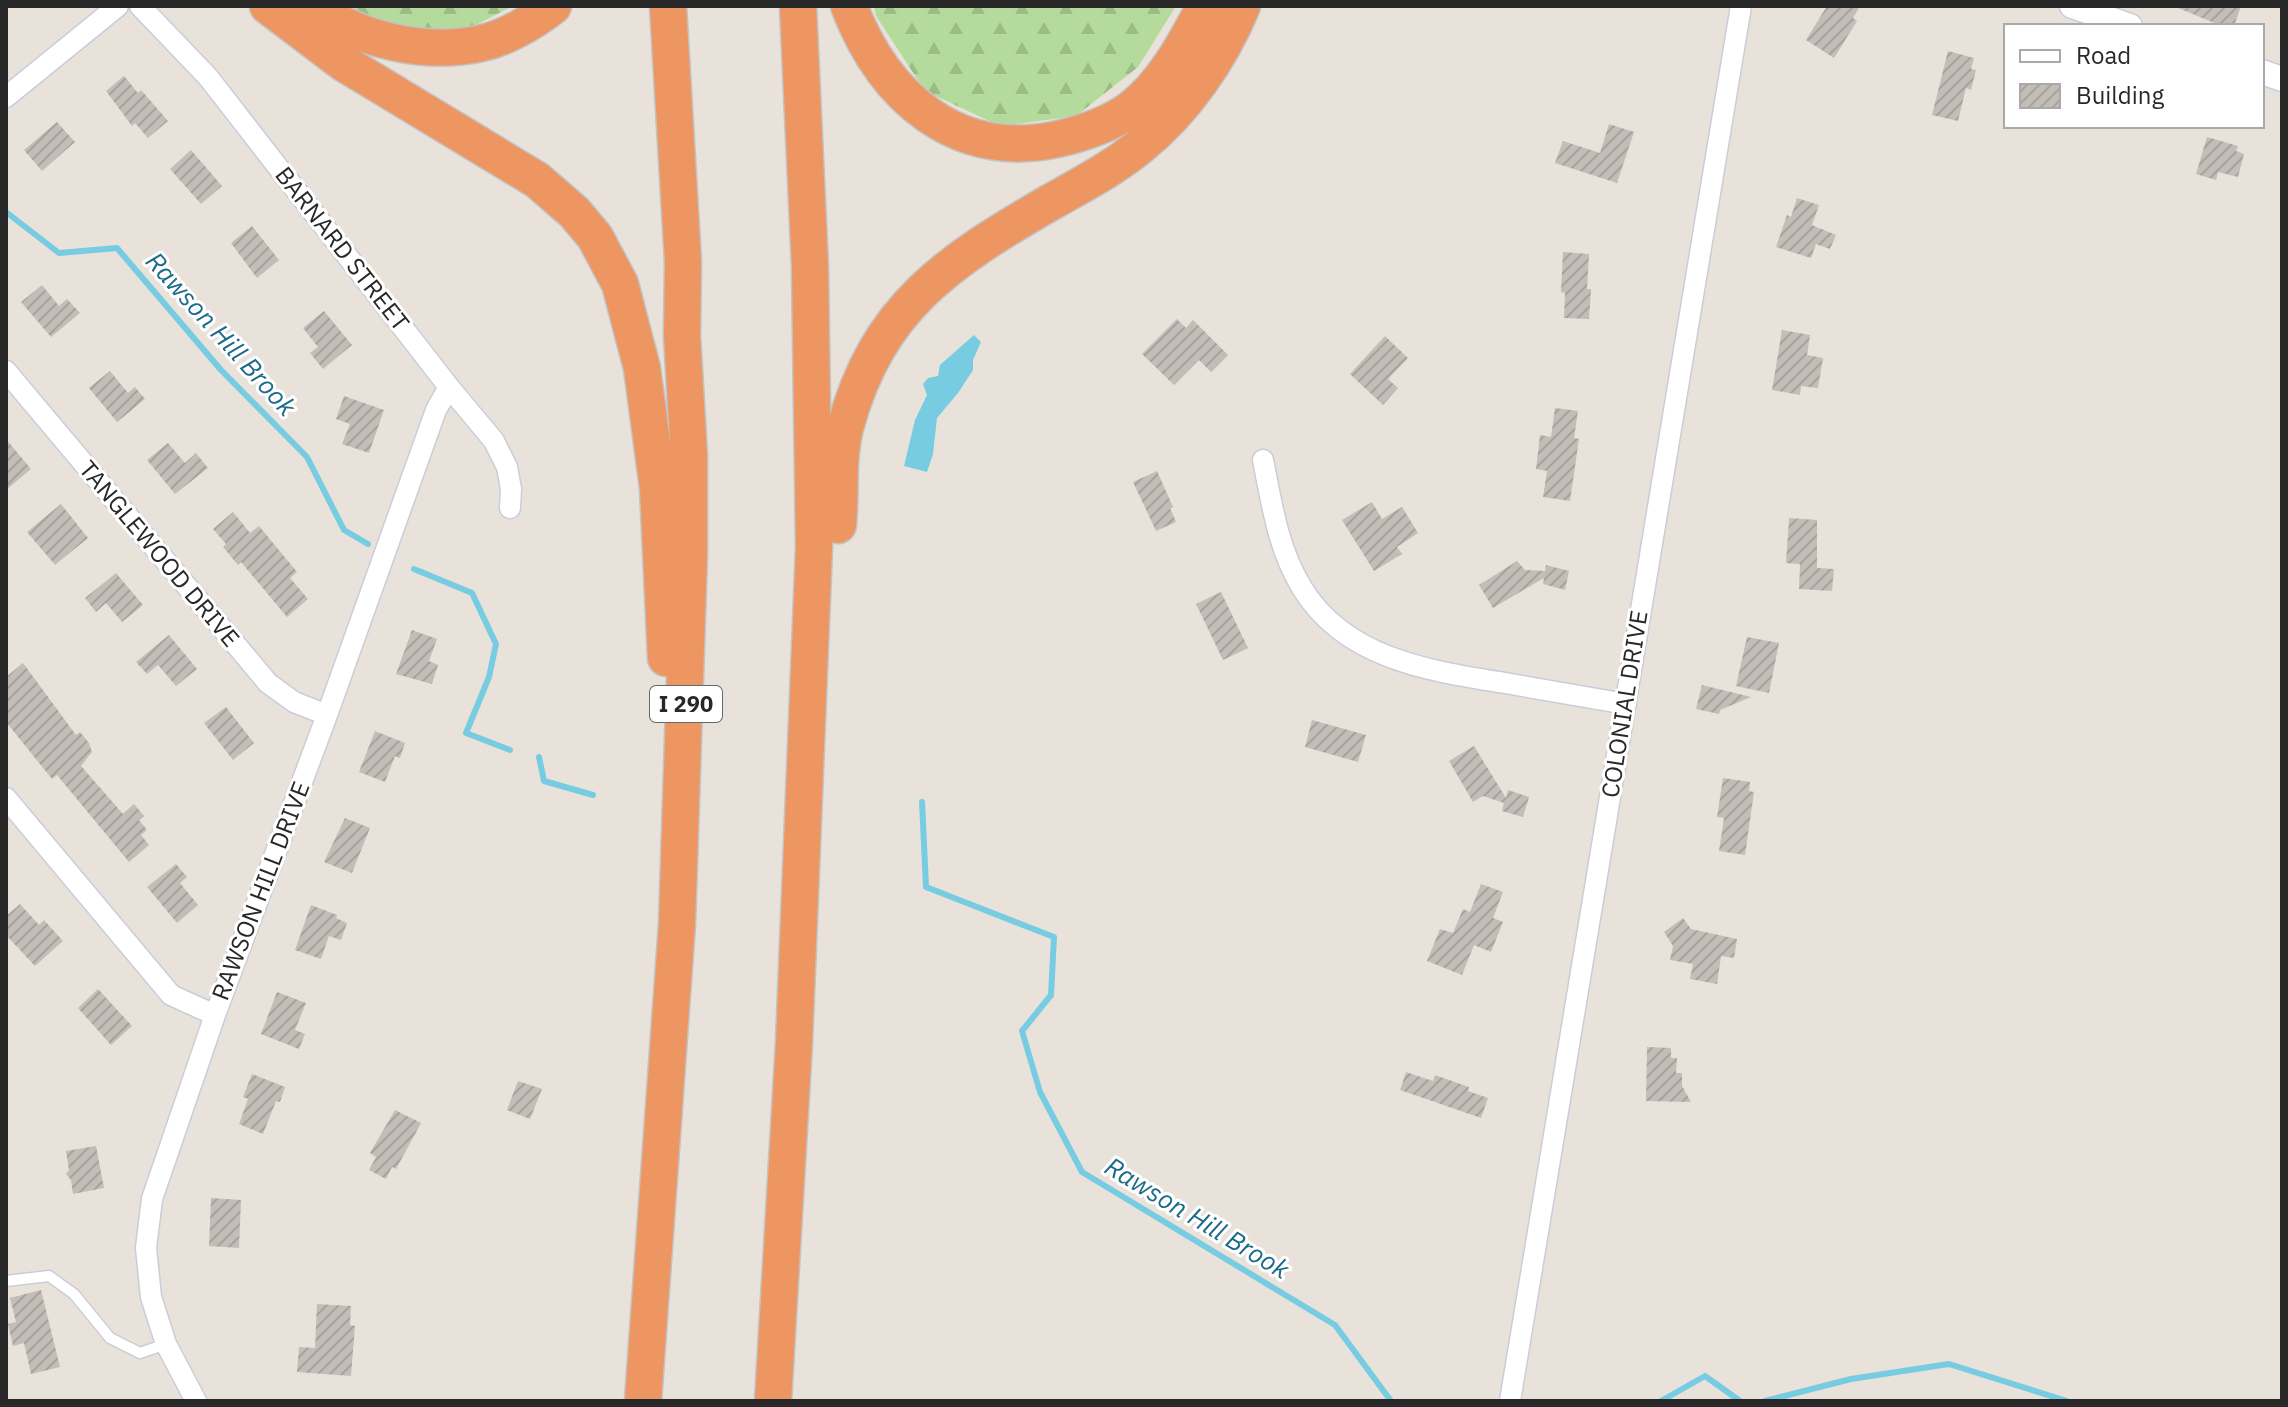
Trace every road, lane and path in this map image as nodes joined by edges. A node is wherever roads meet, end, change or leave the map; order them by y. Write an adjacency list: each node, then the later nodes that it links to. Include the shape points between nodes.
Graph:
1 (118, 6): 14 (street)
2 (140, 6): 16 (street, BARNARD STREET, via 208,77)
3 (268, 6): 23 (highway, via 342,62 537,180 589,228 611,265 637,342 658,488 667,782)
4 (312, 6): 5 (highway, via 363,33 443,47 485,43)
5 (553, 6)
6 (668, 6): 23 (highway, I 290, via 689,455)
7 (798, 6): 19 (highway, via 813,372)
8 (849, 6): 9 (highway, via 882,71 915,104 960,133 1020,144 1090,130 1131,109 1170,65)
9 (1205, 6)
10 (1242, 6): 19 (highway, via 1204,75 1154,134 949,266 888,330 864,374 845,430 839,522)
11 (1741, 6): 20 (street, COLONIAL DRIVE)
12 (2072, 6): 13 (street)
13 (2124, 24)
14 (6, 97)
15 (6, 371): 21 (street, TANGLEWOOD DRIVE, via 268,683 294,702)
16 (449, 387): 18 (street, BARNARD STREET, via 502,454 510,478); 21 (street, RAWSON HILL DRIVE, via 436,410)
17 (1263, 460): 20 (street, via 1278,536 1293,572 1313,605 1357,641 1422,669)
18 (510, 508)
19 (812, 627): 29 (highway)
20 (1626, 704): 30 (street, COLONIAL DRIVE)
21 (327, 715): 24 (street, RAWSON HILL DRIVE)
22 (6, 798): 24 (street, via 171,995)
23 (678, 851): 28 (highway, I 290, via 666,1106)
24 (215, 1015): 26 (street, RAWSON HILL DRIVE, via 158,1175 148,1223 151,1297)
25 (6, 1281): 26 (lane, via 49,1276 74,1294 110,1338 140,1353)
26 (166, 1344): 27 (street, RAWSON HILL DRIVE)
27 (196, 1401)
28 (643, 1401)
29 (773, 1401)
30 (1510, 1401)

